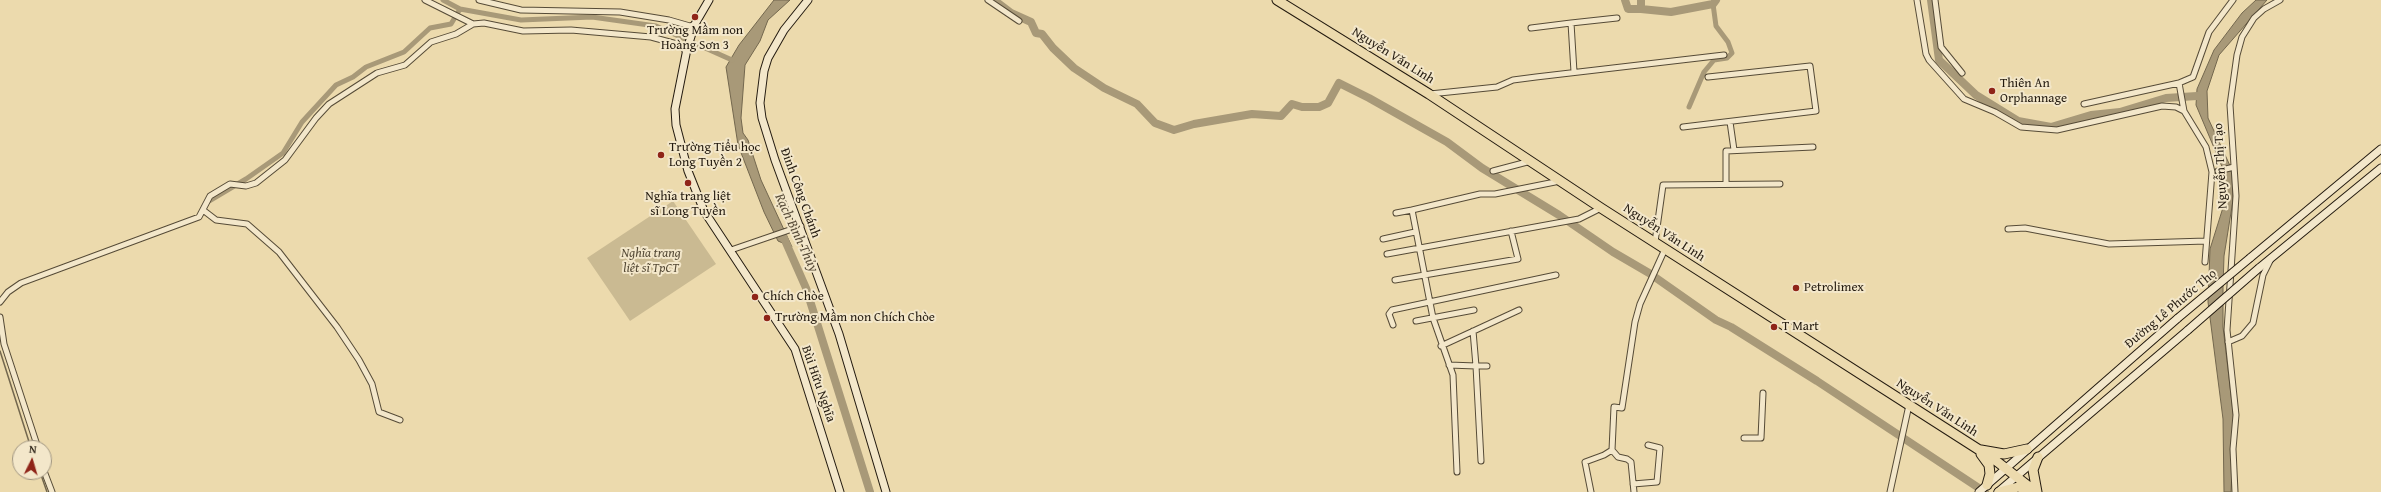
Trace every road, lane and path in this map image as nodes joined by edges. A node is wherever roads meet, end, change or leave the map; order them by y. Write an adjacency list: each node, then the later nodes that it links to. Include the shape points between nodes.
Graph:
1 (425, 0): 13 (street)
2 (479, 0): 15 (street, via 521,10 620,12)
3 (709, 0): 15 (street)
4 (808, 0): 45 (street, Đinh Công Chánh, via 784,30 768,58 760,103 774,160)
5 (988, 0): 12 (street)
6 (1276, 0): 23 (highway, Nguyễn Văn Linh)
7 (1916, 0): 25 (street, via 1926,54 1933,65 1964,99 2021,127 2057,130 2162,106)
8 (1934, 0): 20 (street, via 1941,47)
9 (2233, 0): 22 (street, via 2209,32 2193,77)
10 (2280, 0): 32 (street, Nguyễn Thị Tạo, via 2254,18 2240,41 2229,117)
11 (1616, 18): 14 (street)
12 (1019, 21)
13 (473, 24): 18 (street, via 484,23 523,31 571,30 659,38 681,45 686,51); 40 (street, via 456,34 431,42 405,65 377,73 357,85 322,111 291,154 267,175 247,186 227,185 210,196)
14 (1571, 24): 16 (street); 19 (street)
15 (694, 27): 18 (street, Bùi Hữu Nghĩa)
16 (1532, 28)
17 (1724, 55): 19 (street)
18 (685, 57): 54 (street, Bùi Hữu Nghĩa, via 676,109 676,125 697,197)
19 (1574, 72): 23 (street, via 1513,80 1497,87)
20 (1962, 73)
21 (1708, 77): 26 (street, via 1810,66 1816,111)
22 (2180, 85): 24 (street); 25 (street)
23 (1429, 94): 31 (highway, Nguyễn Văn Linh)
24 (2084, 104)
25 (2184, 109): 51 (street, via 2206,147 2212,172)
26 (1730, 122): 27 (street); 30 (street)
27 (1683, 127)
28 (1813, 147): 30 (street)
29 (2381, 148): 42 (street, Đường Lê Phước Thọ)
30 (1734, 150): 37 (street, via 1726,151)
31 (1531, 161): 34 (street); 36 (highway, Nguyễn Văn Linh)
32 (2233, 167): 35 (street); 70 (street, Nguyễn Thị Tạo, via 2236,196)
33 (2381, 168): 44 (street, Đường Lê Phước Thọ)
34 (1493, 171)
35 (2218, 171)
36 (1561, 181): 39 (highway, Nguyễn Văn Linh); 41 (street, via 1495,194 1480,194)
37 (1726, 183): 38 (street); 50 (street, via 1662,186)
38 (1780, 184)
39 (1601, 208): 47 (street, via 1579,219); 50 (highway, Nguyễn Văn Linh)
40 (204, 210): 62 (street, via 199,217 190,221 21,283 8,292); 77 (street, via 216,220 247,224 279,252 359,360 372,384 379,412)
41 (1412, 210): 43 (street); 48 (street)
42 (2305, 211): 44 (street); 81 (street, Đường Lê Phước Thọ, bridge)
43 (1396, 213)
44 (2315, 222): 56 (street, Đường Lê Phước Thọ)
45 (801, 226): 54 (street); 95 (street, Đinh Công Chánh, via 840,334)
46 (2008, 230): 51 (street, via 2025,228 2109,244)
47 (1511, 231): 52 (street); 58 (street, via 1518,259)
48 (1415, 232): 49 (street); 52 (street)
49 (1383, 239)
50 (1654, 242): 53 (highway, Nguyễn Văn Linh)
51 (2206, 242): 57 (street)
52 (1418, 248): 55 (street); 58 (street)
53 (1665, 249): 76 (highway, Nguyễn Văn Linh); 82 (street, via 1640,304 1635,322 1622,408 1614,407)
54 (731, 250): 94 (street, Bùi Hữu Nghĩa, via 795,349)
55 (1386, 254)
56 (2272, 258): 70 (street, via 2263,275 2253,323 2242,336); 84 (street, Đường Lê Phước Thọ, bridge)
57 (2205, 262)
58 (1424, 275): 60 (street); 61 (street)
59 (1556, 275): 61 (street)
60 (1395, 280)
61 (1429, 301): 66 (street); 68 (street, via 1390,311)
62 (0, 302)
63 (1474, 310): 66 (street)
64 (1519, 310): 69 (street)
65 (0, 317): 79 (street, via 4,344)
66 (1432, 318): 67 (street); 71 (street)
67 (1416, 321)
68 (1393, 325)
69 (1473, 331): 71 (street); 73 (street)
70 (2228, 342): 102 (street, Nguyễn Thị Tạo, via 2236,416 2233,449)
71 (1441, 346): 72 (street)
72 (1449, 366): 73 (street); 87 (street, via 1453,379)
73 (1476, 366): 74 (street); 85 (street)
74 (1487, 366)
75 (1764, 393): 78 (street, via 1761,438)
76 (1909, 405): 83 (highway, Nguyễn Văn Linh); 98 (street)
77 (400, 420)
78 (1744, 438)
79 (35, 440)
80 (1648, 446): 90 (street, via 1660,448 1657,482)
81 (2027, 449): 83 (highway, via 2004,454); 86 (street, Đường Lê Phước Thọ)
82 (1612, 450): 90 (street, via 1618,457 1630,462); 96 (street, via 1585,462)
83 (1978, 450): 86 (highway, Nguyễn Văn Linh); 91 (highway, via 1989,465)
84 (2038, 457): 88 (street, Đường Lê Phước Thọ); 101 (highway, via 2033,470)
85 (1481, 461)
86 (2005, 468): 88 (highway, Nguyễn Văn Linh); 91 (street, Đường Lê Phước Thọ)
87 (1457, 472)
88 (2016, 476): 92 (highway, Nguyễn Văn Linh); 100 (street, Đường Lê Phước Thọ)
89 (47, 480): 93 (street)
90 (1633, 484): 97 (street)
91 (1987, 485): 99 (street, Đường Lê Phước Thọ)
92 (2023, 488): 100 (highway, via 2008,488); 101 (highway, Nguyễn Văn Linh)
93 (52, 492)
94 (840, 492)
95 (886, 492)
96 (1591, 492)
97 (1634, 492)
98 (1890, 492)
99 (1979, 492)
100 (1998, 492)
101 (2035, 492)
102 (2235, 492)

